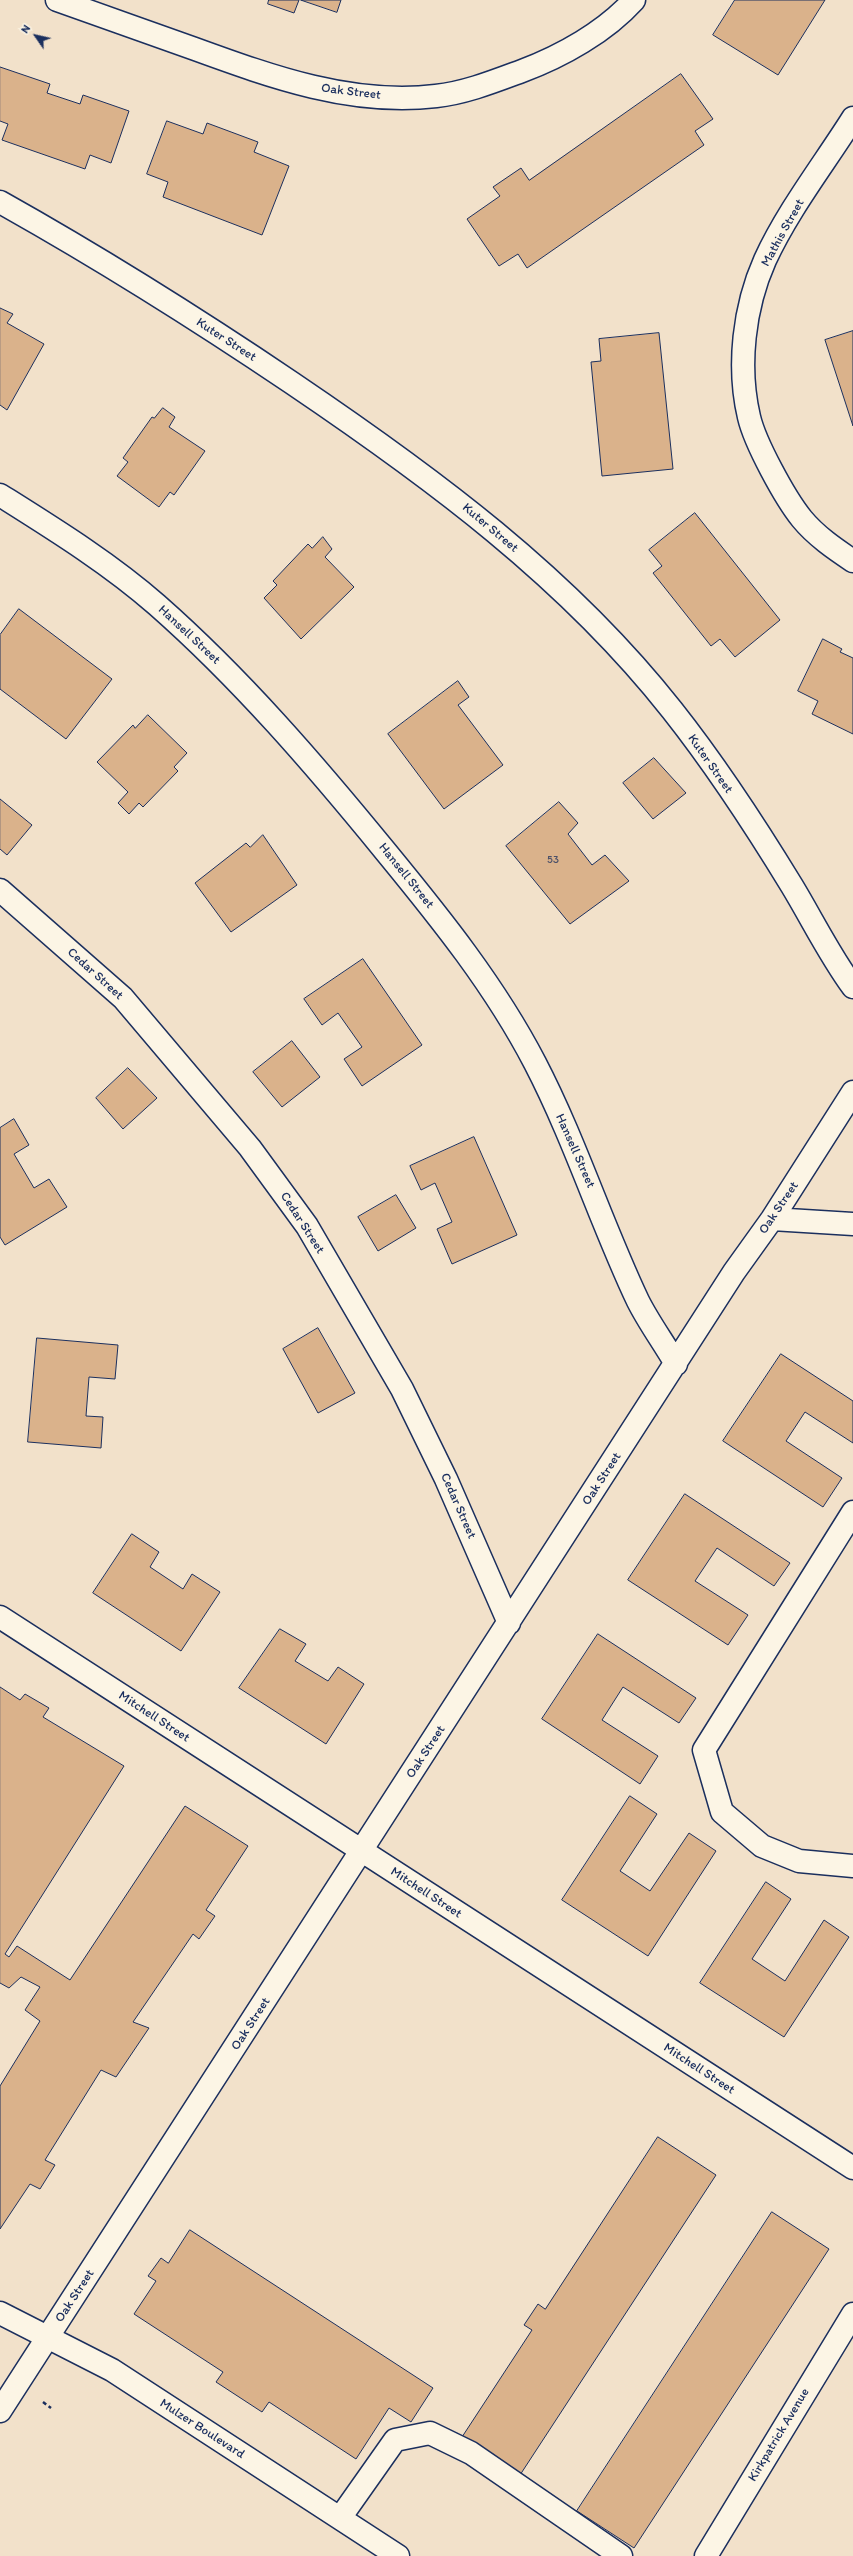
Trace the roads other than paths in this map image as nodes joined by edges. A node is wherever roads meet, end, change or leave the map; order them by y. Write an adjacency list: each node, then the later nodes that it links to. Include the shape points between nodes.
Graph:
1 (57, 0): 2 (street, Oak Street, via 260,74 322,89 373,97 436,96 491,83 555,59 620,15)
2 (634, 0)
3 (853, 118): 6 (street, Mathis Street, via 789,217 765,260 751,299 744,348 744,381 749,418 765,459 802,519 830,546)
4 (0, 202): 8 (street, Kuter Street, via 87,250 381,443 488,525 586,612 672,710 756,830)
5 (0, 495): 12 (street, Hansell Street, via 73,540 155,603 235,678 351,808 456,937 494,993 535,1063 580,1161 639,1303)
6 (853, 561)
7 (0, 890): 15 (street, Cedar Street, via 123,998 250,1148 307,1226 402,1389 446,1479)
8 (853, 987)
9 (853, 1092): 10 (street, Oak Street)
10 (772, 1219): 11 (street); 12 (street, Oak Street, via 734,1272)
11 (853, 1224)
12 (676, 1364): 15 (street, Oak Street)
13 (853, 1512): 17 (street, via 704,1750 722,1812 762,1846 799,1861)
14 (0, 1617): 16 (street, Mitchell Street)
15 (509, 1623): 16 (street, Oak Street)
16 (362, 1851): 18 (street, Mitchell Street); 21 (street, Oak Street)
17 (853, 1866)
18 (853, 2168)
19 (0, 2313): 21 (street, Mulzer Boulevard)
20 (853, 2314): 26 (street, Kirkpatrick Avenue)
21 (48, 2337): 22 (street, Oak Street); 23 (street, Mulzer Boulevard, via 112,2370)
22 (0, 2412)
23 (340, 2518): 24 (street, Mulzer Boulevard); 25 (street, via 395,2440 430,2433 471,2453)
24 (398, 2556)
25 (621, 2556)
26 (706, 2556)

